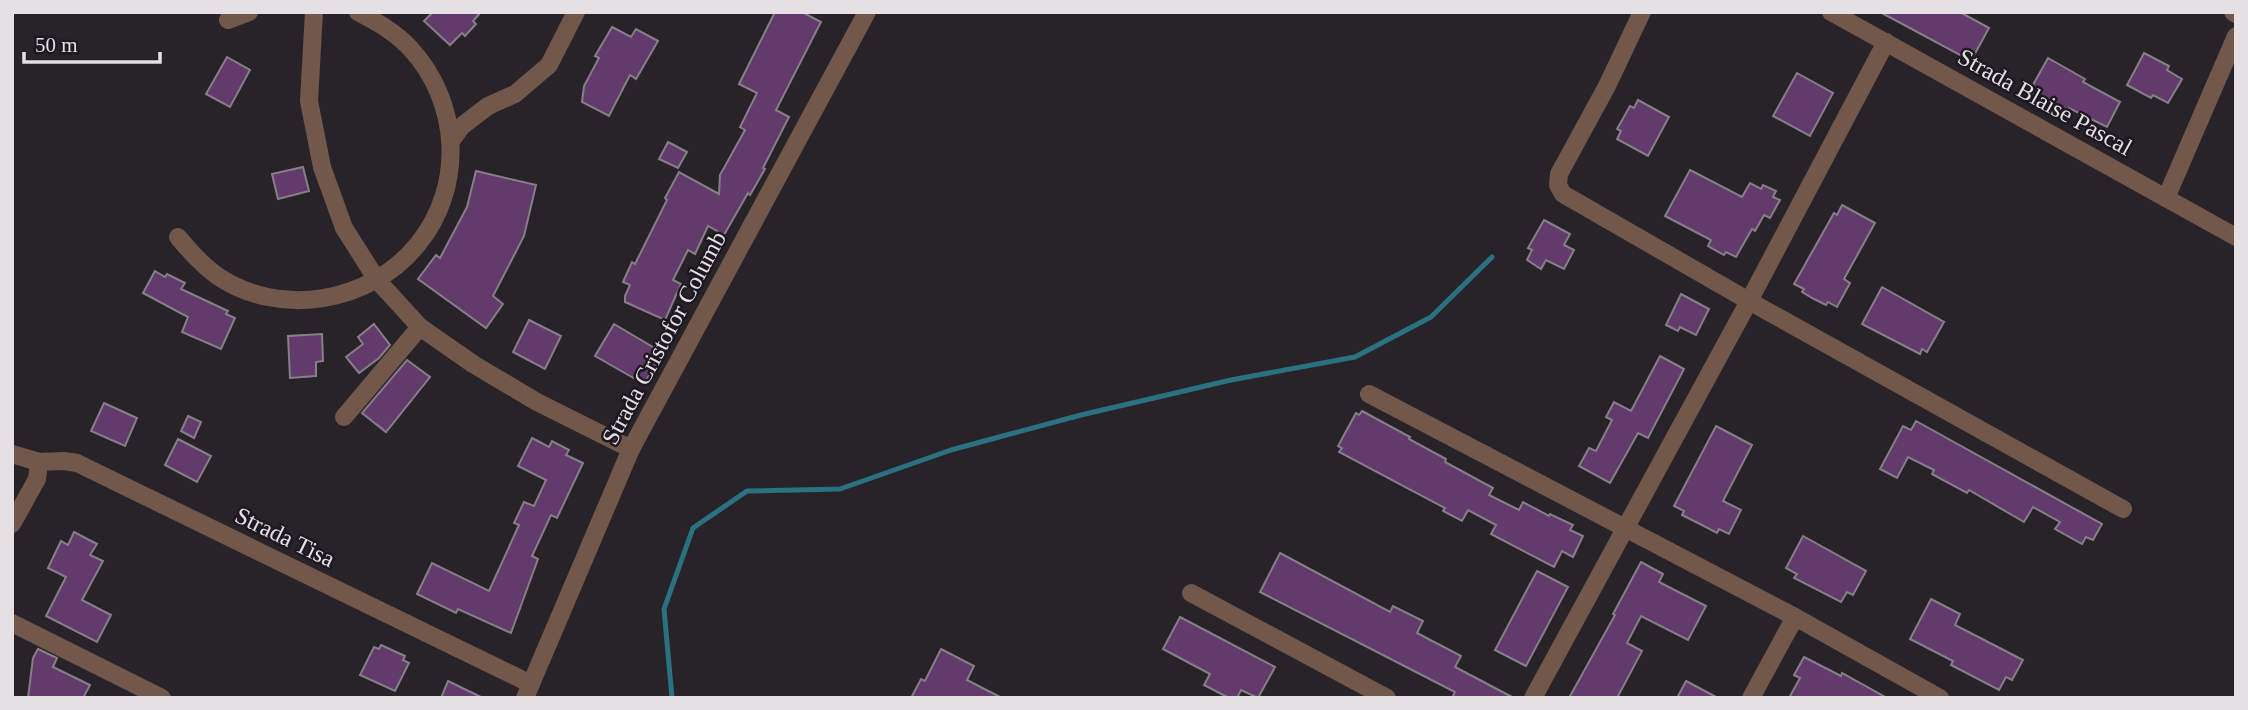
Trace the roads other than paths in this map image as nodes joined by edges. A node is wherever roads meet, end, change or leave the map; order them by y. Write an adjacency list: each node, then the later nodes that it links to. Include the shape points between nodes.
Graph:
1 (249, 12): 8 (street)
2 (314, 12): 15 (street, via 309,101 322,167 344,228)
3 (358, 12): 11 (street, via 394,33 423,63 442,100)
4 (576, 12): 11 (street, via 549,65 515,94 488,106 462,126)
5 (867, 12): 20 (street, Strada Cristofor Columb)
6 (1642, 12): 16 (street, via 1559,174 1558,185 1563,194)
7 (1830, 12): 10 (street, Strada Blaise Pascal)
8 (228, 20)
9 (2236, 36): 12 (street)
10 (1886, 42): 12 (street, Strada Blaise Pascal); 16 (street)
11 (451, 141): 15 (street, via 450,169 434,221 399,264)
12 (2166, 198): 14 (street, Strada Blaise Pascal)
13 (178, 237): 15 (street, via 218,276 269,297 324,299)
14 (2236, 237)
15 (377, 281): 17 (street)
16 (1749, 302): 23 (street); 25 (street)
17 (420, 327): 19 (street); 20 (street, via 537,402)
18 (1369, 394): 25 (street)
19 (344, 416)
20 (631, 449): 29 (street, Strada Cristofor Columb)
21 (12, 454): 22 (street, Strada Tisa)
22 (39, 462): 24 (street, via 37,480); 29 (street, Strada Tisa, via 77,463)
23 (2123, 509)
24 (12, 524)
25 (1627, 529): 27 (street); 32 (street)
26 (1191, 593): 31 (street)
27 (1795, 617): 33 (street); 34 (street)
28 (12, 623): 30 (street)
29 (528, 691)
30 (162, 698)
31 (1387, 698)
32 (1533, 698)
33 (1751, 698)
34 (1940, 698)

